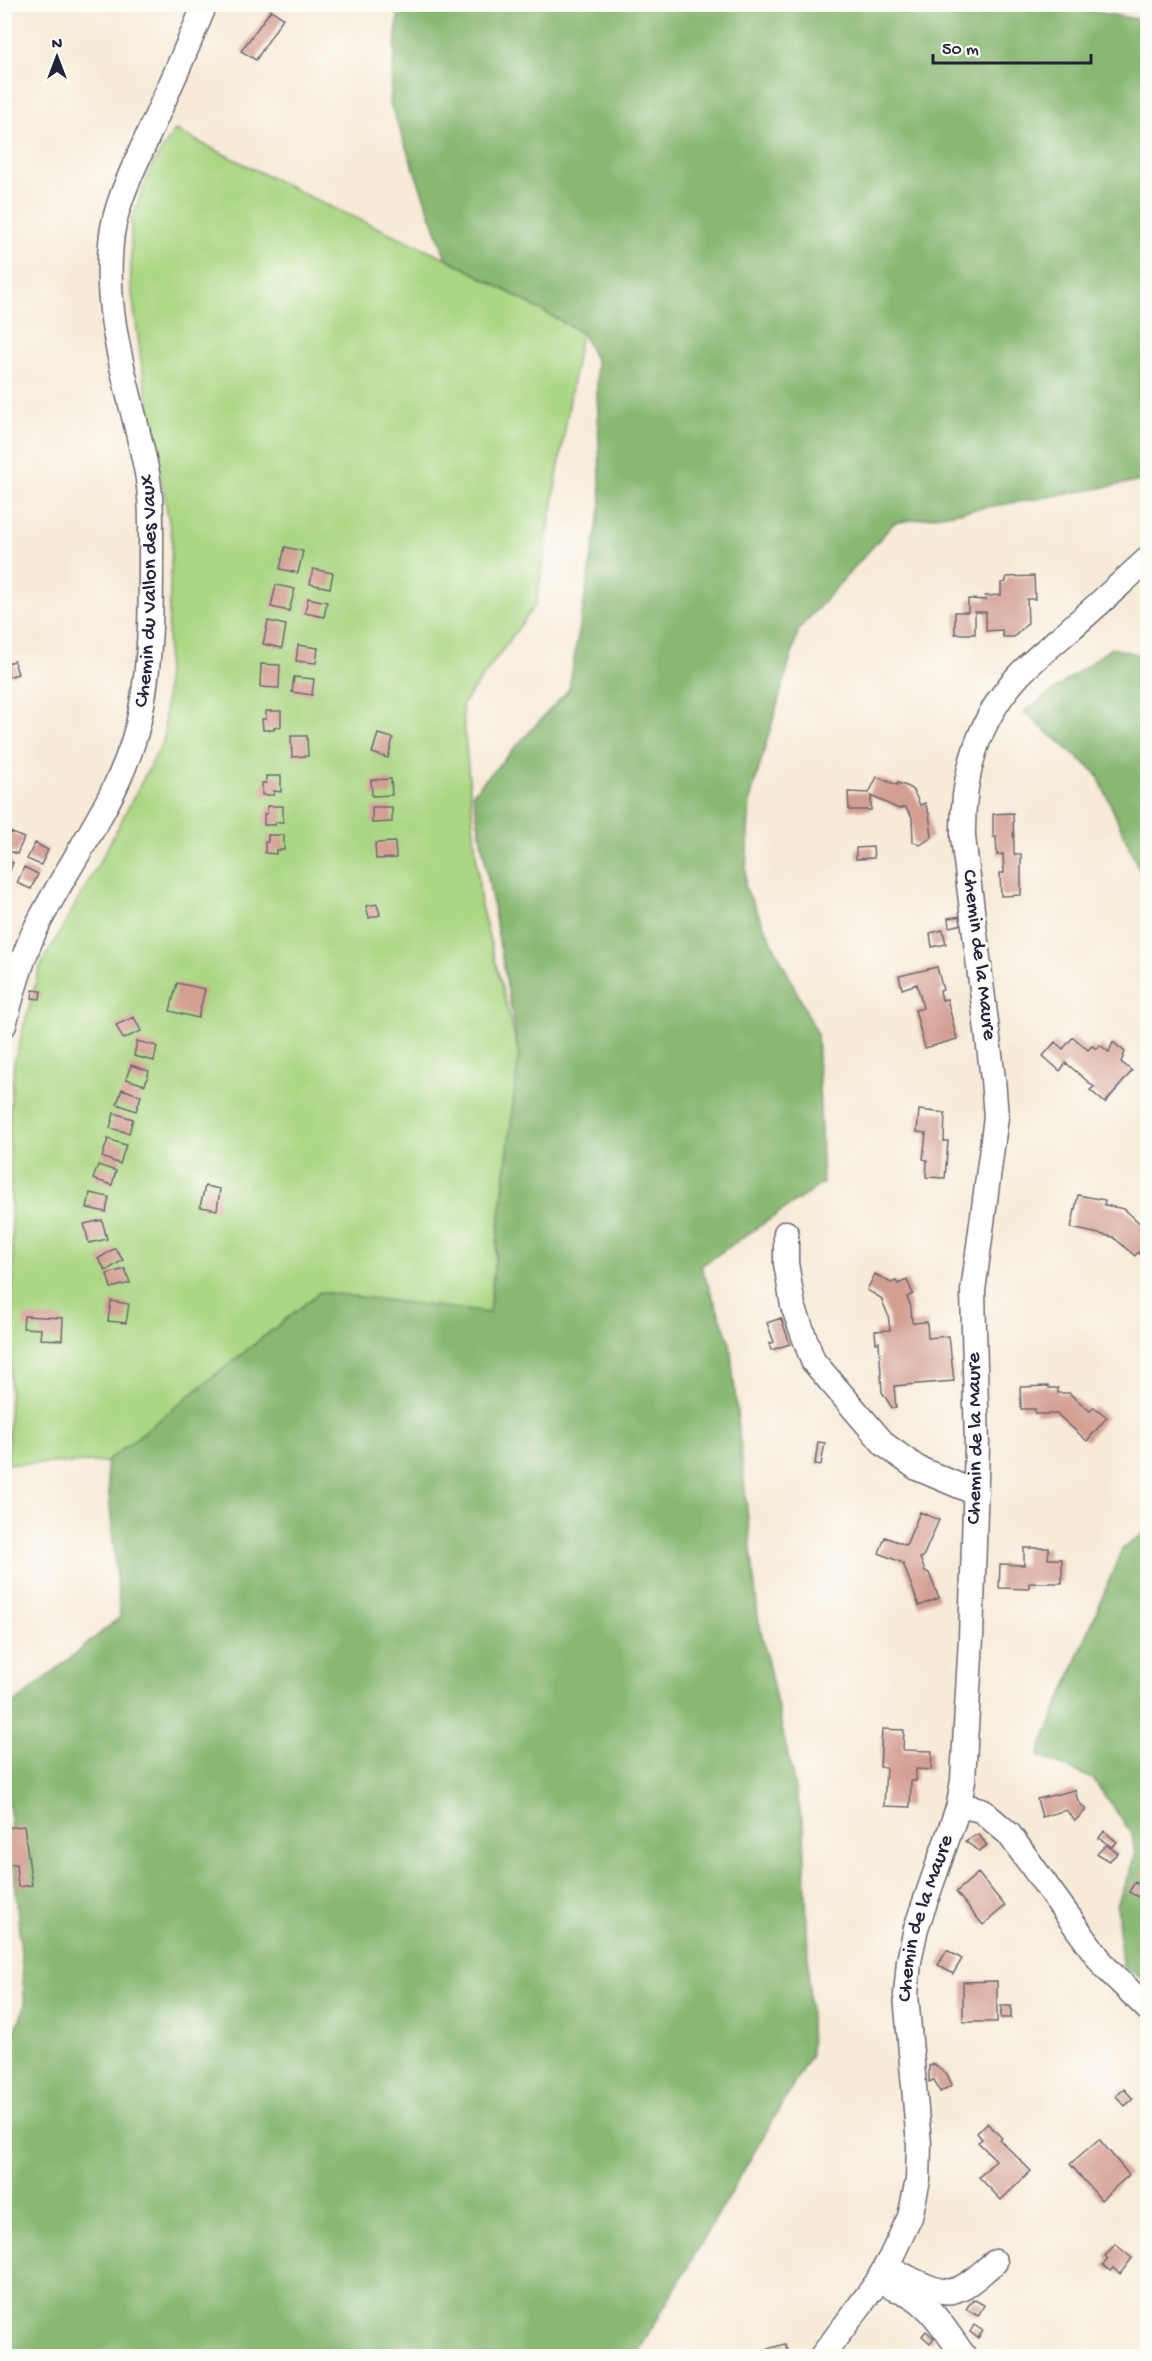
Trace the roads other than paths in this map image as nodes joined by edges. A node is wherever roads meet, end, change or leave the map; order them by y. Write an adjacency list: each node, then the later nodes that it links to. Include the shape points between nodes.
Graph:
1 (205, 4): 3 (street, Chemin du Vallon des Vaux, via 123,194 112,233 112,315 119,362 146,470 151,512 149,662 141,713 107,805 36,928)
2 (1148, 559): 5 (street, Chemin de la Maure, via 1018,676 979,737 968,772 962,805 963,837 996,1117 973,1291)
3 (4, 1025)
4 (786, 1233): 5 (street, via 793,1306 813,1361 885,1445 917,1468)
5 (976, 1493): 6 (street, Chemin de la Maure)
6 (959, 1805): 7 (street, via 981,1810 1009,1834 1105,1967); 9 (street, Chemin de la Maure, via 916,1928 909,1961 906,1995 919,2144 918,2180 910,2217)
7 (1148, 2009)
8 (995, 2262): 9 (street, via 970,2283 951,2292)
9 (881, 2275): 10 (street, Chemin de la Maure); 11 (street, via 925,2304)
10 (822, 2356)
11 (964, 2356)

